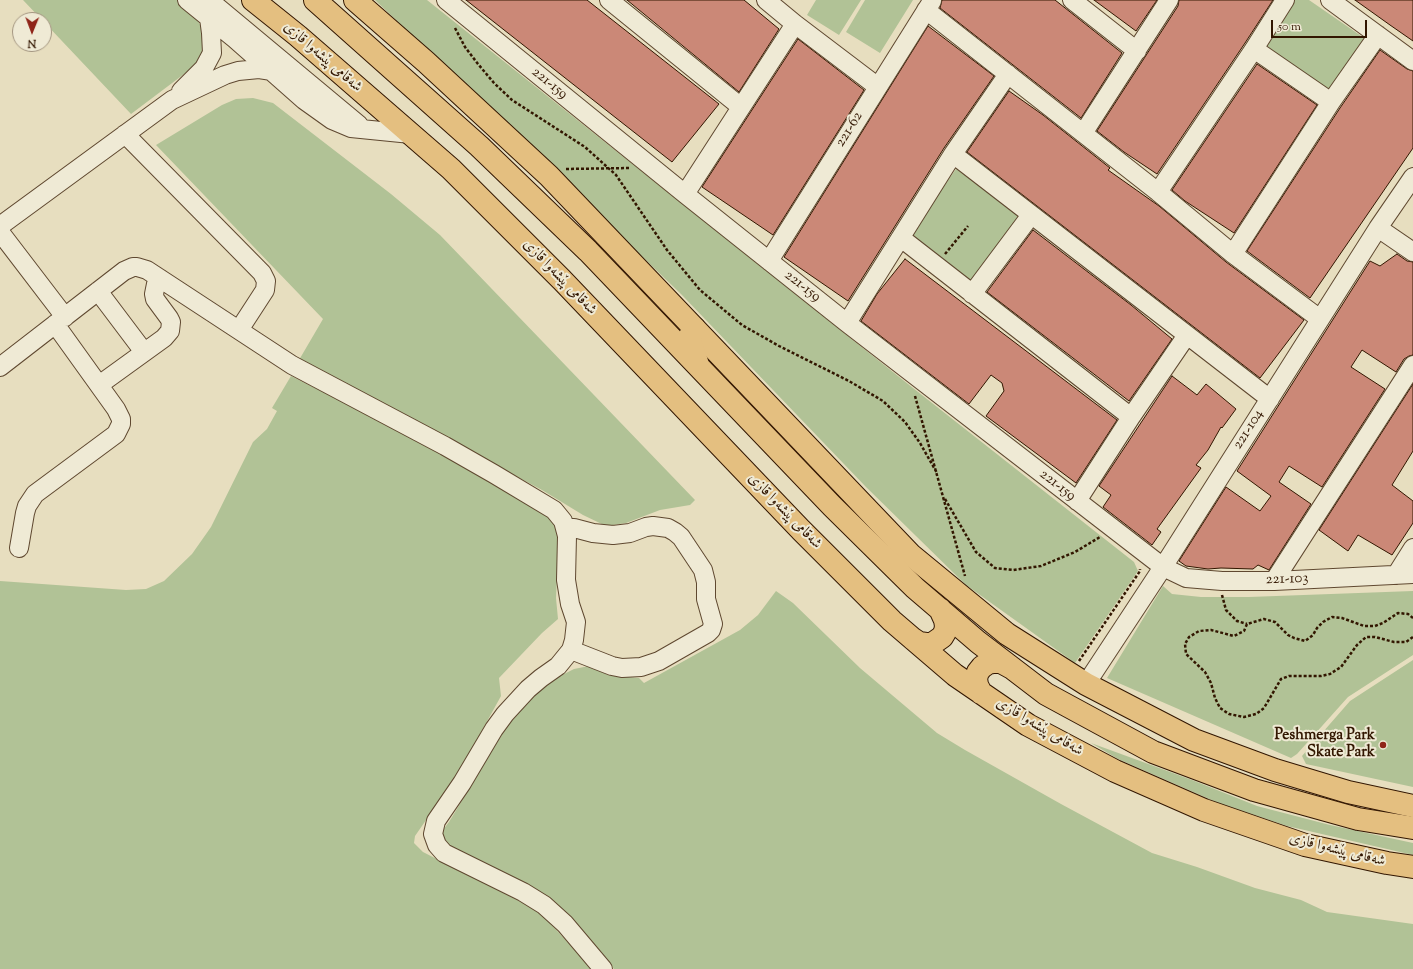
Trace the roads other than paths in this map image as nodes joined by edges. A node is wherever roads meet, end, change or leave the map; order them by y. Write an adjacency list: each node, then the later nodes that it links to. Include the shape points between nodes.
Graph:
1 (187, 0): 14 (street)
2 (209, 0): 26 (street)
3 (253, 0): 29 (main road, شەقامی پێشەوا قازی)
4 (315, 0): 54 (main road, via 479,146 588,251)
5 (355, 0): 48 (main road, via 549,176)
6 (609, 0): 25 (street)
7 (766, 0): 15 (street)
8 (1072, 0): 18 (street)
9 (1169, 0): 18 (street)
10 (1285, 0): 17 (street)
11 (1330, 0): 16 (street)
12 (450, 1): 33 (street, 221-159)
13 (929, 5): 21 (street); 22 (street, 221-62)
14 (209, 18): 20 (street); 23 (street, via 212,53 204,68)
15 (795, 24): 22 (street); 25 (street)
16 (1378, 35): 19 (street); 24 (street)
17 (1254, 49): 24 (street); 32 (street)
18 (1137, 51): 27 (street)
19 (1413, 61)
20 (272, 71): 23 (street, via 238,71); 26 (street, via 304,100 332,120)
21 (1008, 74): 27 (street); 30 (street)
22 (878, 87): 41 (street, 221-62)
23 (172, 100): 28 (street)
24 (1331, 102): 40 (street)
25 (741, 107): 33 (street)
26 (365, 131): 29 (street)
27 (1084, 132): 32 (street)
28 (125, 134): 35 (street); 49 (street, via 262,273 266,281 265,290)
29 (411, 134): 66 (main road, شەقامی پێشەوا قازی, via 451,169 562,280 801,530)
30 (953, 154): 34 (street); 38 (street)
31 (1413, 177): 36 (street, 221-104)
32 (1158, 192): 40 (street)
33 (685, 194): 41 (street, 221-159)
34 (1031, 215): 44 (street); 50 (street)
35 (0, 226)
36 (1378, 228): 39 (street); 45 (street, 221-104)
37 (0, 232): 46 (street)
38 (901, 238): 44 (street); 47 (street)
39 (1413, 252)
40 (1233, 254): 45 (street)
41 (769, 261): 47 (street, 221-159)
42 (161, 279): 43 (street, via 142,268 133,267); 49 (street); 51 (street, via 156,284 155,299 169,318 171,326 168,335)
43 (98, 291): 46 (street); 51 (street)
44 (972, 294): 57 (street)
45 (1320, 319): 56 (street, 221-104)
46 (60, 320): 53 (street); 55 (street)
47 (847, 323): 58 (street, 221-159)
48 (694, 328): 54 (main road, via 690,341); 69 (main road, via 911,554 1007,634)
49 (239, 330): 59 (street, via 292,365 445,446 548,506 559,515)
50 (1187, 335): 56 (street); 57 (street)
51 (144, 352): 55 (street)
52 (1413, 365): 64 (street)
53 (0, 366)
54 (698, 366): 65 (main road, via 832,506 915,588)
55 (99, 385): 60 (street, via 119,414 119,429 112,437 35,494 27,506)
56 (1270, 399): 62 (street, 221-104)
57 (1131, 417): 58 (street)
58 (1077, 501): 62 (street, 221-159)
59 (566, 528): 67 (street, via 566,580 576,622); 67 (street, via 613,535 653,526 668,528 675,532 703,570 706,599 713,624 708,633 659,661 641,667 612,666)
60 (19, 548)
61 (1413, 548): 63 (street)
62 (1163, 567): 64 (street, 221-103, via 1186,578); 69 (street, 221-104)
63 (1405, 574): 64 (street, 221-103)
64 (1274, 581)
65 (940, 609): 66 (main road, via 946,626 942,637 926,644); 68 (main road)
66 (913, 639): 70 (main road, شەقامی پێشەوا قازی, via 955,675)
67 (571, 650): 74 (street, via 558,666 528,689 505,714 436,821 433,834 437,845 444,853 544,905 565,924)
68 (1015, 670): 70 (main road, via 1001,662 988,663 982,667 976,678 976,685); 72 (main road, via 1046,694 1153,752 1254,790 1358,819)
69 (1086, 684): 71 (main road, via 1194,740 1275,770 1348,792)
70 (981, 693): 73 (main road, شەقامی پێشەوا قازی, via 1028,725 1115,771 1204,810 1305,845)
71 (1413, 806)
72 (1413, 828)
73 (1413, 867)
74 (603, 969)

